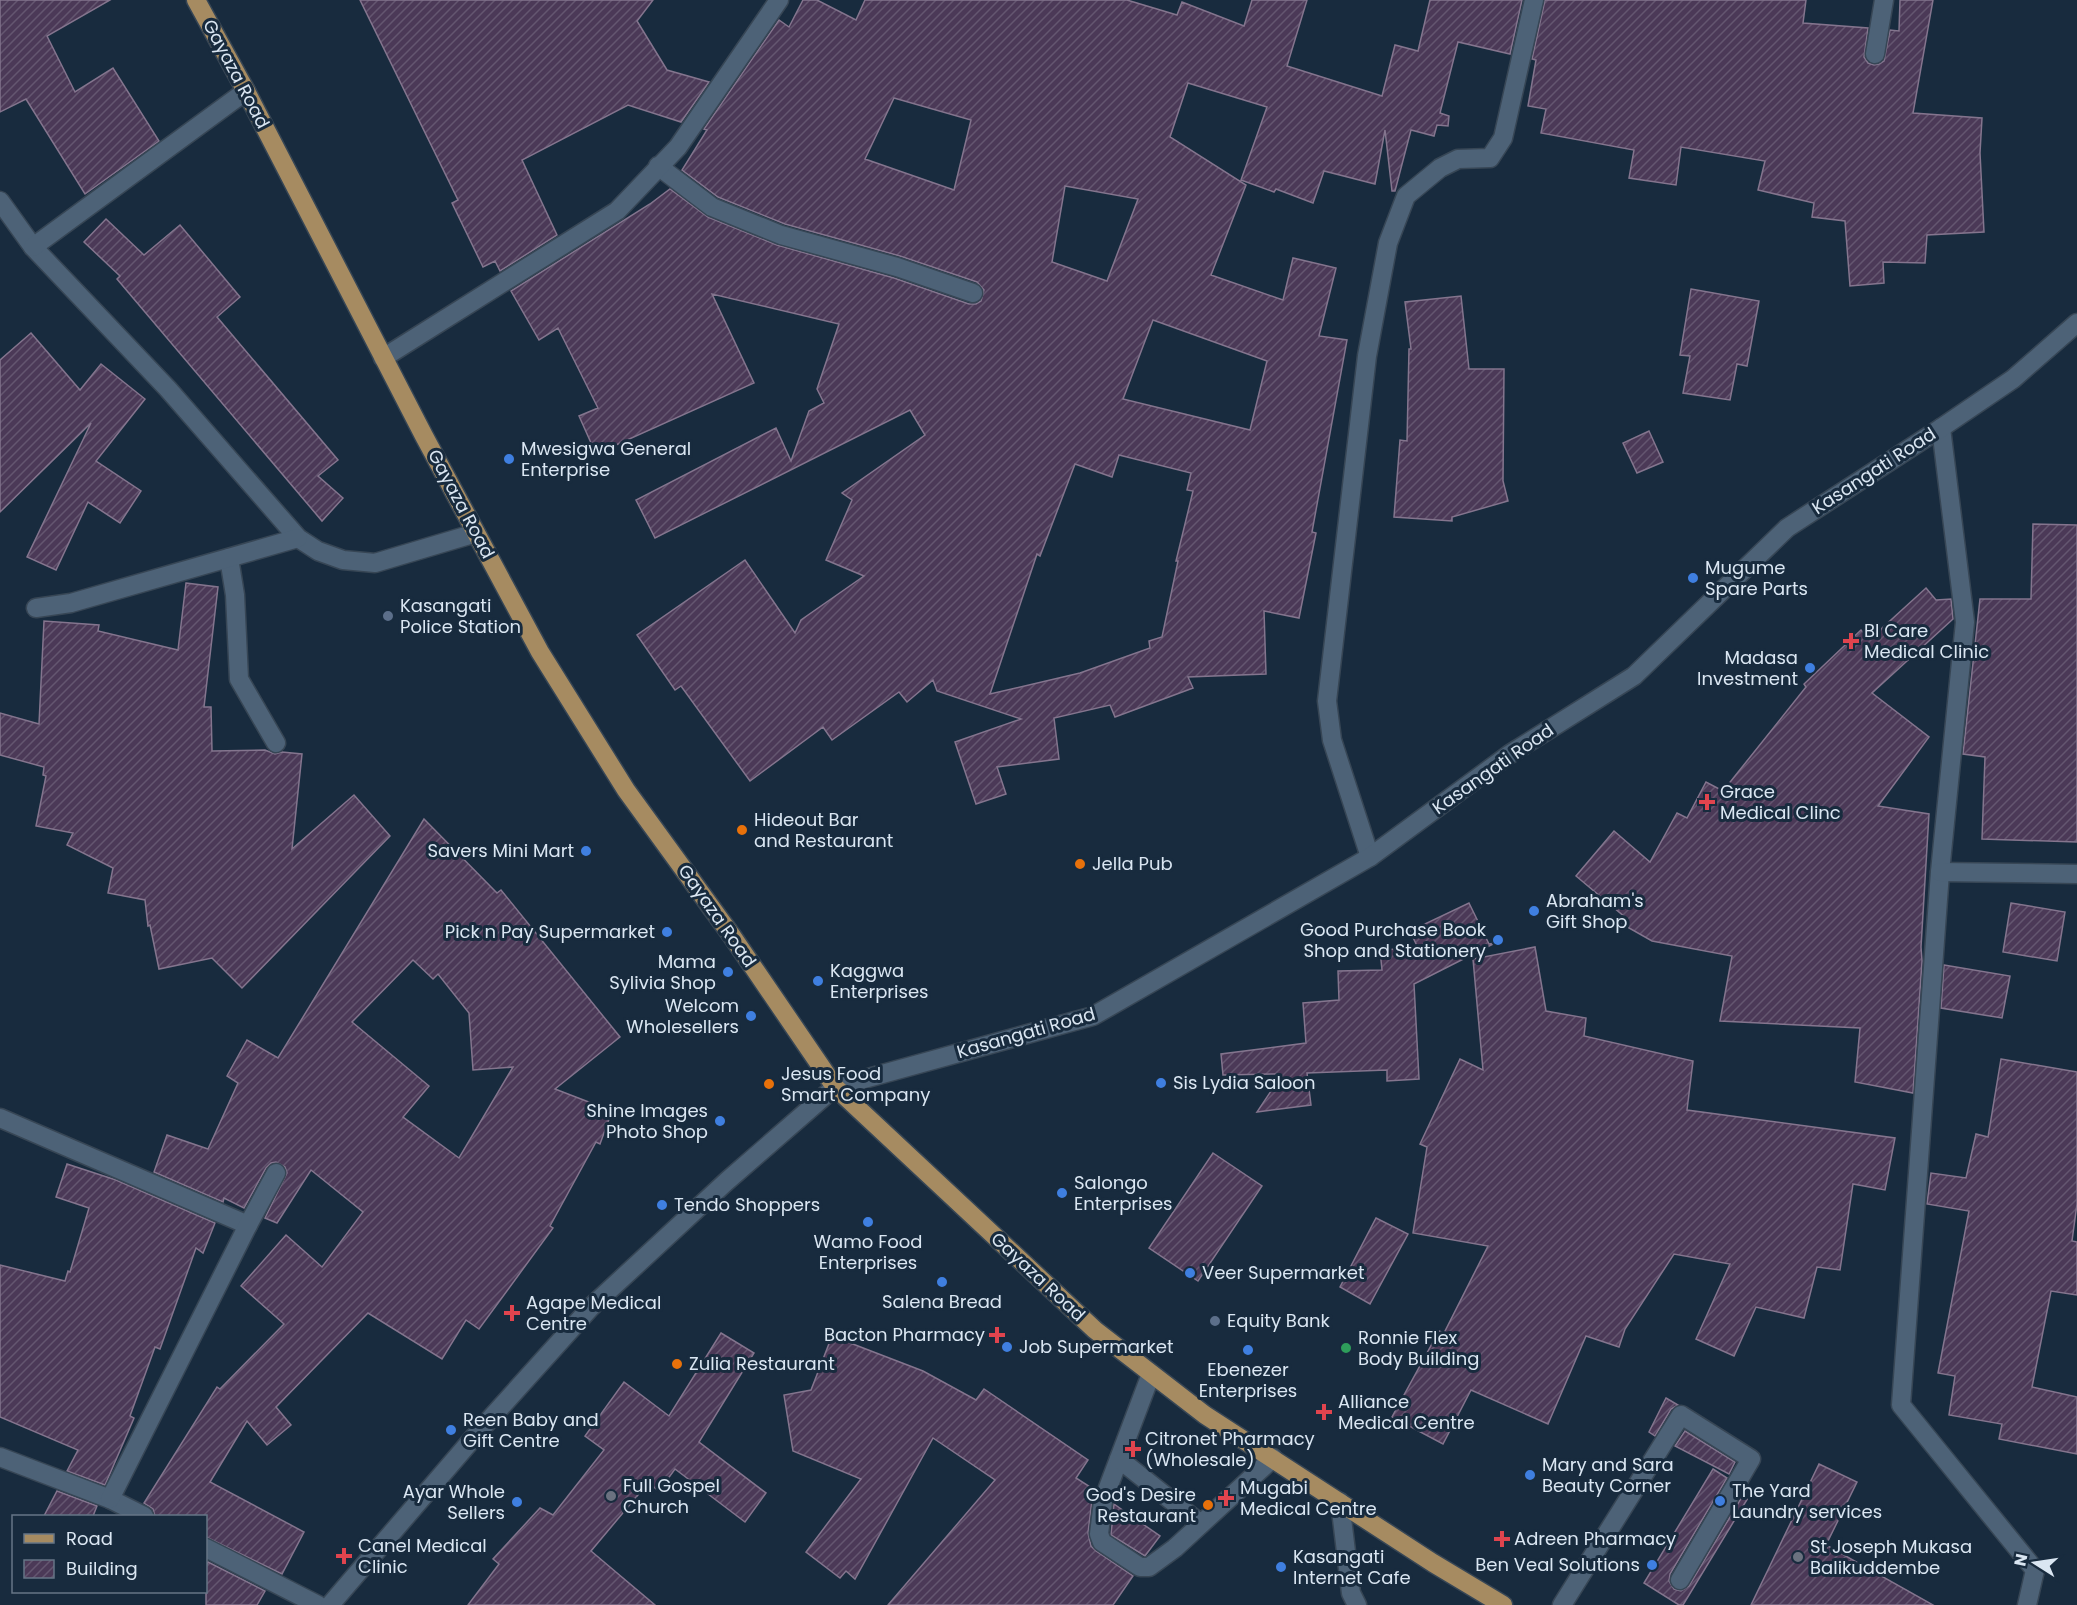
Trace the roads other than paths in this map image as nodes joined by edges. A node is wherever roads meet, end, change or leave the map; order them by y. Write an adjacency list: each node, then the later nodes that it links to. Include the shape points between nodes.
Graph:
1 (196, 0): 6 (main road, Gayaza Road)
2 (779, 0): 7 (street, via 678,147)
3 (1533, 0): 19 (street, via 1503,138 1490,158 1458,159 1440,168 1406,196 1388,243 1367,356 1328,701 1332,740)
4 (1884, 0): 5 (street)
5 (1875, 54)
6 (246, 92): 9 (street); 12 (main road, Gayaza Road)
7 (658, 166): 10 (street, via 712,207 751,223); 12 (street, via 616,211)
8 (0, 201): 9 (street)
9 (33, 247): 15 (street, via 168,389)
10 (973, 293)
11 (2077, 323): 13 (street, Kasangati Road, via 2013,379)
12 (383, 358): 14 (main road, Gayaza Road)
13 (1941, 428): 19 (street, Kasangati Road, via 1787,528 1634,676 1510,754); 20 (street, via 1965,622)
14 (476, 534): 15 (street, via 375,563 343,560); 22 (main road, Gayaza Road, via 540,652 626,790)
15 (298, 538): 16 (street)
16 (229, 558): 17 (street, via 70,603); 18 (street, via 239,679)
17 (36, 608)
18 (276, 743)
19 (1370, 857): 22 (street, Kasangati Road, via 1093,1016)
20 (1940, 872): 21 (street); 41 (street, via 1901,1405 2035,1570)
21 (2077, 874)
22 (835, 1087): 26 (main road, Gayaza Road, via 1095,1330); 37 (street, via 591,1307)
23 (0, 1118): 25 (street)
24 (276, 1173): 25 (street)
25 (248, 1225): 30 (street)
26 (1151, 1374): 28 (main road, Gayaza Road); 29 (street)
27 (0, 1457): 30 (street)
28 (1273, 1458): 31 (main road, Gayaza Road); 33 (street)
29 (1119, 1460): 33 (street); 33 (street, via 1103,1501 1099,1534 1102,1542 1140,1567 1149,1567)
30 (110, 1499): 32 (street)
31 (1340, 1502): 38 (street); 39 (main road, Gayaza Road)
32 (142, 1515)
33 (1201, 1524)
34 (207, 1549): 36 (street)
35 (1680, 1580): 40 (street, via 1751,1459 1681,1415)
36 (318, 1605)
37 (330, 1605)
38 (1357, 1605)
39 (1503, 1605)
40 (1562, 1605)
41 (2027, 1605)

